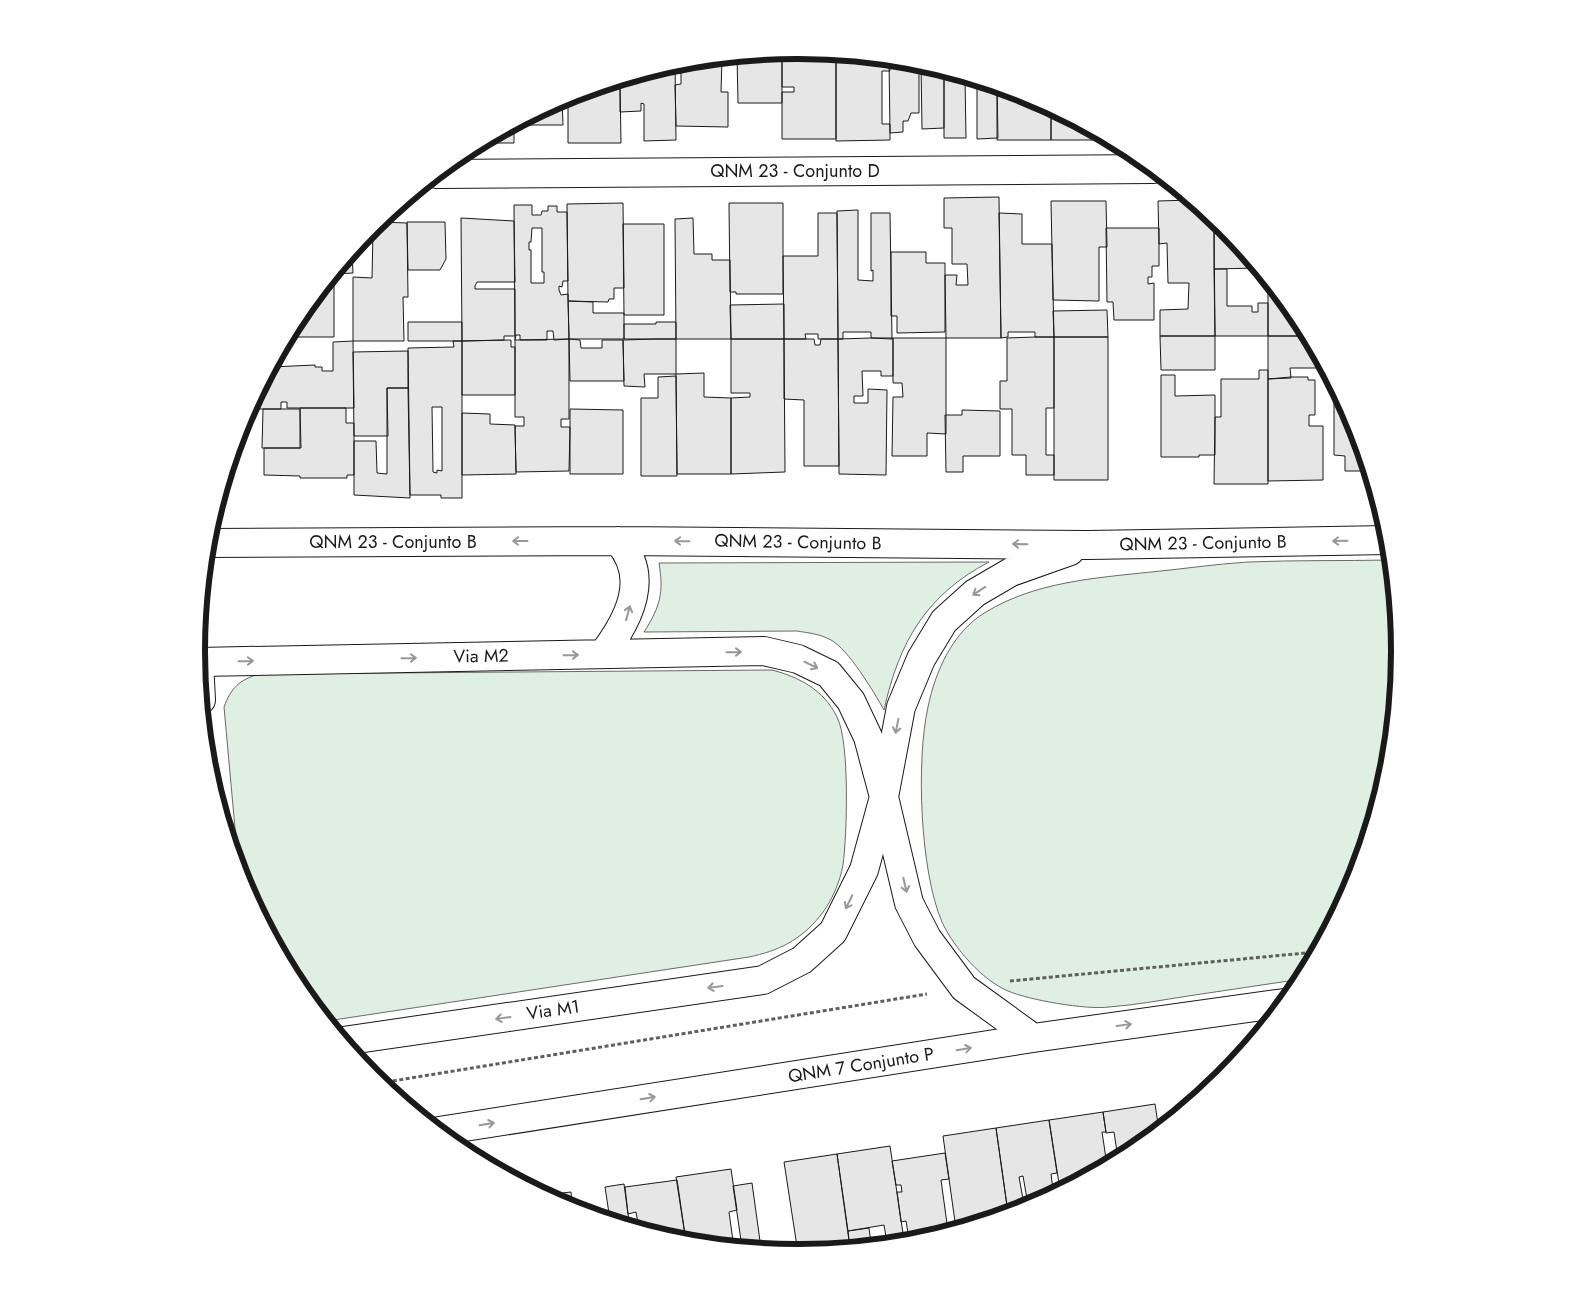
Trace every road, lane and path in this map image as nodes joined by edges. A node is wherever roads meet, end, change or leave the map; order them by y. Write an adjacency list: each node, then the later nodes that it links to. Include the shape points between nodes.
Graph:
1 (1142, 169): 2 (main road, QNM 23 - Conjunto D)
2 (447, 174)
3 (618, 540): 5 (main road, QNM 23 - Conjunto B, one-way to 5); 6 (main road, QNM 23 - Conjunto B, one-way to 3); 7 (main road, one-way to 3, via 626,620 633,593 635,568 629,552)
4 (1380, 540): 6 (main road, QNM 23 - Conjunto B, one-way to 6)
5 (216, 543)
6 (1088, 545): 9 (main road, Via M1, one-way to 9, via 1011,572 975,593 944,621 921,659 901,707)
7 (603, 654): 8 (main road, Via M2, one-way to 7); 9 (main road, Via M2, one-way to 9, via 764,651 798,659 829,674 851,701 868,737)
8 (206, 662)
9 (884, 797): 11 (main road, Via M2, one-way to 11, via 909,903 927,938); 14 (main road, Via M1, one-way to 14, via 864,870 832,932 802,960 764,980)
10 (1308, 953): 11 (path)
11 (964, 988): 13 (main road, Via M2); 15 (path)
12 (1274, 1004): 13 (main road, QNM 7 Conjunto P, one-way to 12)
13 (1033, 1038): 16 (main road, QNM 7 Conjunto P, one-way to 13)
14 (350, 1040)
15 (390, 1081)
16 (448, 1130)

